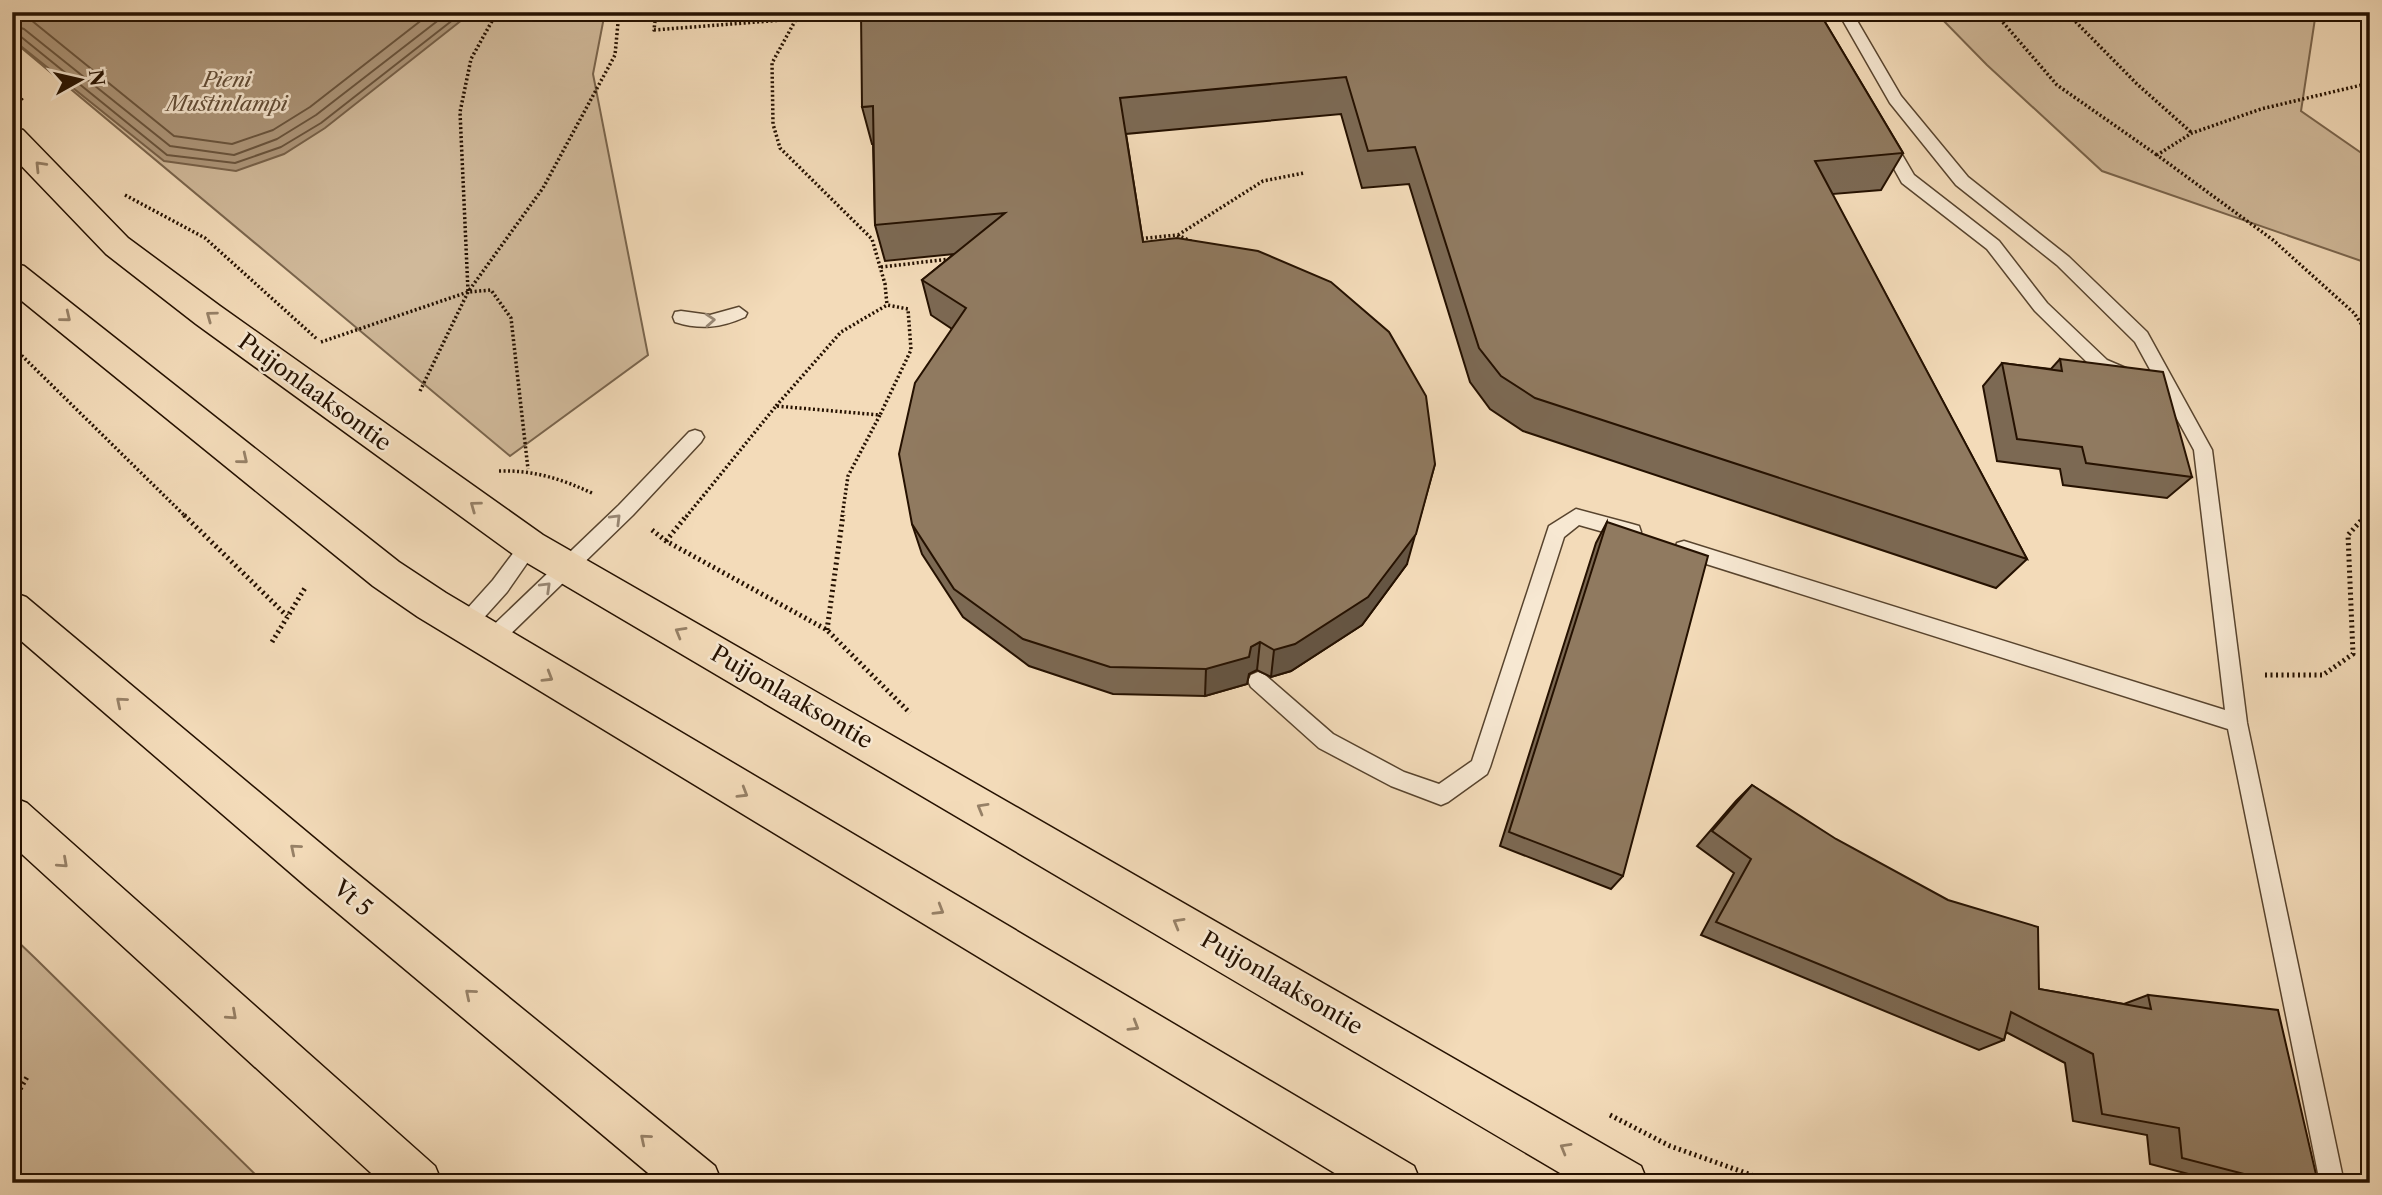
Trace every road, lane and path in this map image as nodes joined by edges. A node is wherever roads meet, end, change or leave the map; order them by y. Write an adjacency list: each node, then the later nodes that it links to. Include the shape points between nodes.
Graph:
1 (497, 12): 24 (path, via 471,58 460,112)
2 (620, 12): 24 (path, via 615,55 543,188)
3 (656, 12): 8 (path, via 654,30)
4 (800, 12): 8 (path)
5 (1845, 12): 33 (lane, via 1895,99 1962,181 2063,261 2141,338)
6 (1994, 12): 15 (path, via 2057,85)
7 (2066, 12): 13 (path)
8 (796, 19): 22 (path, via 772,63 773,124 780,148 872,239)
9 (2370, 83): 13 (path, via 2261,109)
10 (12, 89): 11 (path)
11 (30, 108)
12 (1874, 121): 33 (lane, via 1908,179 1993,245 2041,307 2101,365)
13 (2192, 133): 15 (path)
14 (12, 137): 42 (main road, Puijonlaaksontie, one-way to 14, via 117,246)
15 (2157, 155): 28 (path, via 2273,240 2354,313)
16 (1304, 173): 18 (path, via 1263,181)
17 (124, 194): 29 (path, via 205,238)
18 (1177, 235): 19 (path); 20 (path)
19 (1136, 239)
20 (1200, 244)
21 (961, 258): 22 (path)
22 (881, 267): 25 (path)
23 (12, 275): 48 (main road, one-way to 48, via 386,574)
24 (468, 292): 29 (path); 32 (path); 37 (path, via 491,290 511,318)
25 (887, 305): 34 (path, via 841,332); 35 (path, via 908,309 911,350)
26 (739, 313): 27 (lane, one-way to 26, via 711,322)
27 (681, 317)
28 (2370, 337)
29 (321, 342): 31 (path)
30 (12, 346): 46 (path)
31 (331, 351)
32 (420, 391)
33 (2172, 394): 52 (lane, via 2203,450)
34 (776, 406): 35 (path); 41 (path)
35 (880, 415): 47 (path, via 848,476)
36 (695, 437): 43 (lane, one-way to 36)
37 (528, 469): 38 (path); 39 (path)
38 (489, 472)
39 (557, 478)
40 (2370, 510): 50 (path, via 2348,535 2353,654 2323,675)
41 (666, 541)
42 (530, 546): 43 (main road, Puijonlaaksontie); 48 (lane, via 500,586)
43 (568, 567): 48 (lane, one-way to 43); 59 (main road, Puijonlaaksontie, one-way to 43)
44 (305, 588): 46 (path)
45 (12, 609): 57 (main road, Vt 5, one-way to 45)
46 (288, 616): 49 (path)
47 (827, 630)
48 (477, 634): 58 (main road, one-way to 58)
49 (272, 642)
50 (2269, 675)
51 (1258, 681): 52 (lane, via 1326,741 1398,779 1441,794 1480,767 1556,532 1576,517)
52 (2237, 723): 60 (lane)
53 (12, 817): 56 (main road, one-way to 56)
54 (27, 1077): 55 (path)
55 (12, 1103)
56 (418, 1183)
57 (698, 1183)
58 (1397, 1183)
59 (1624, 1183)
60 (2332, 1183)

